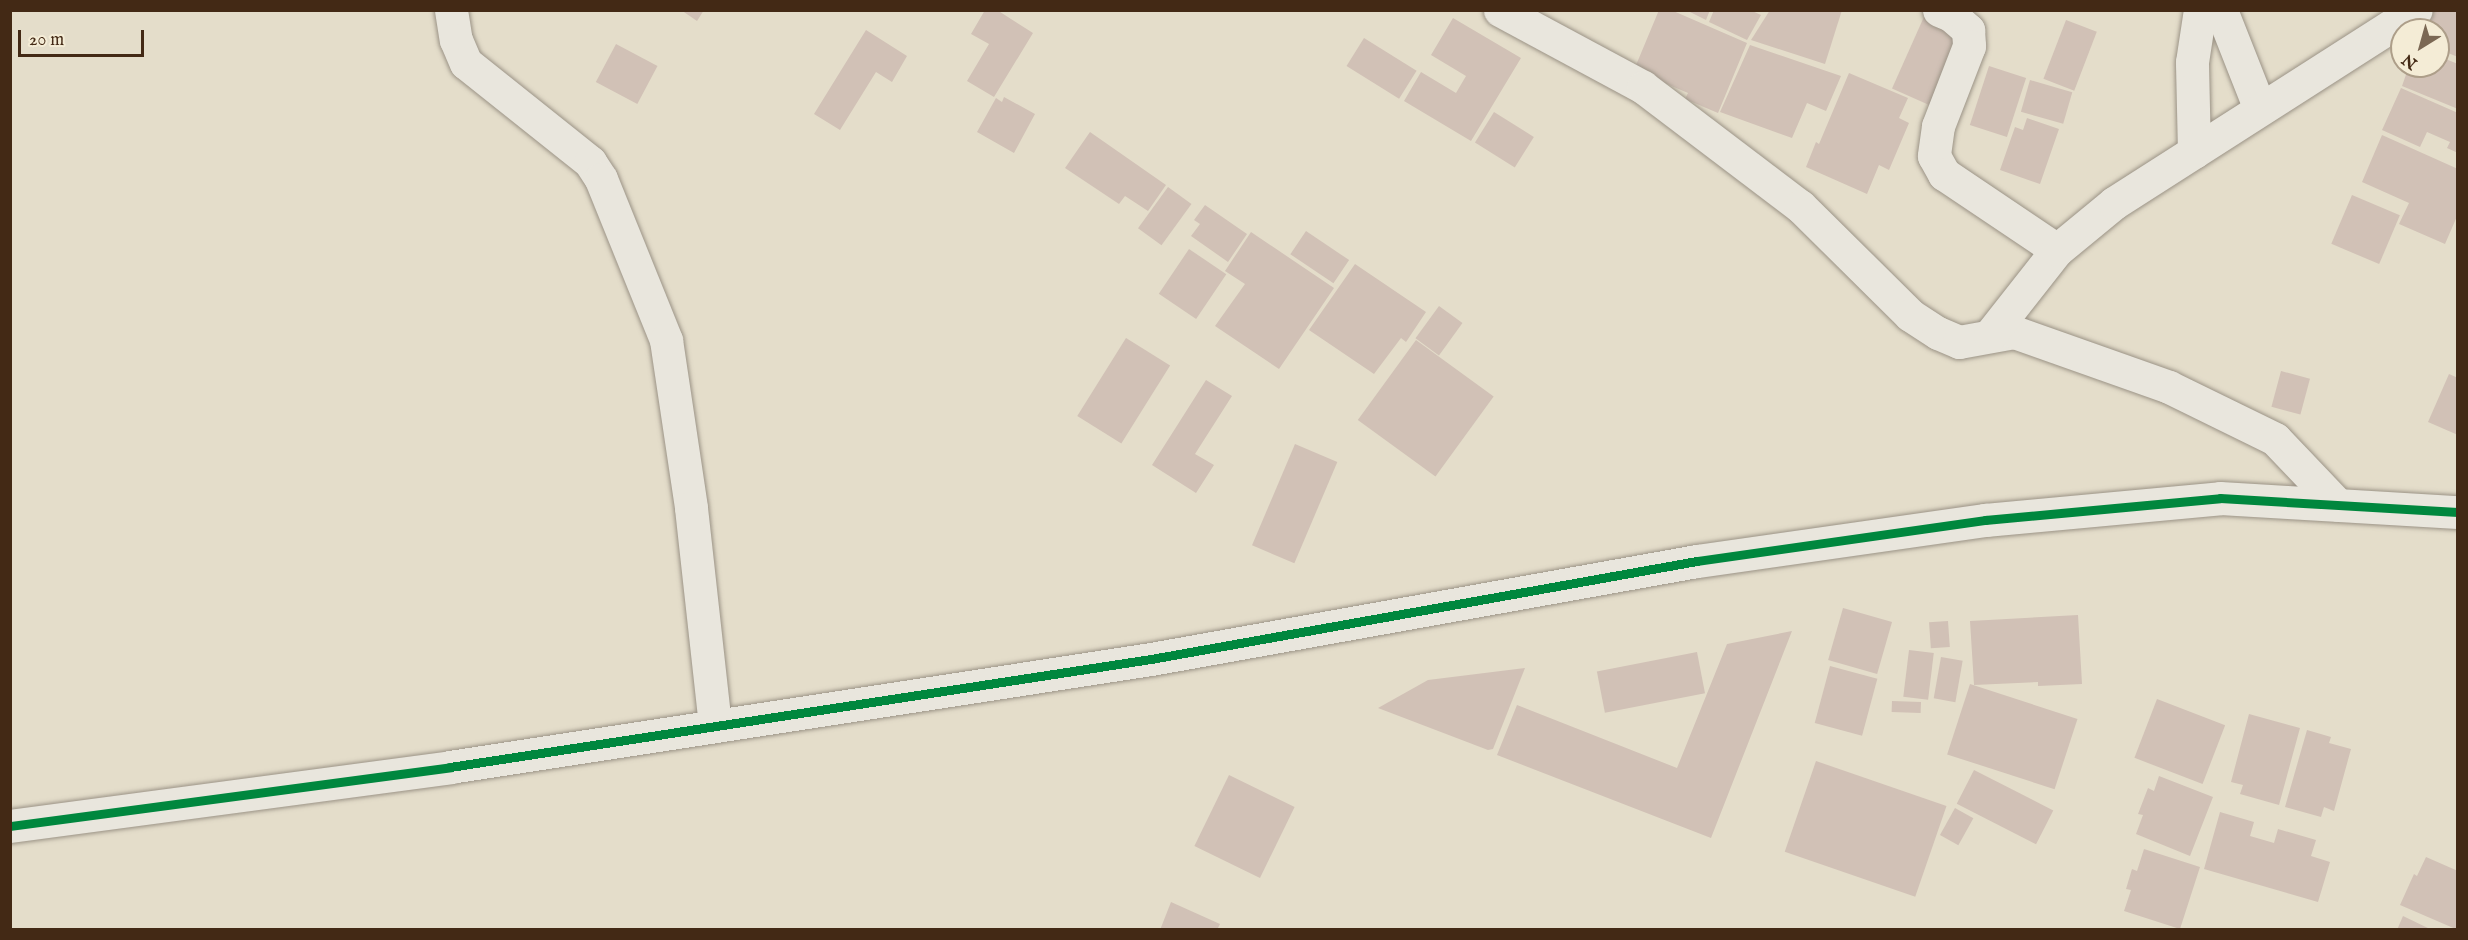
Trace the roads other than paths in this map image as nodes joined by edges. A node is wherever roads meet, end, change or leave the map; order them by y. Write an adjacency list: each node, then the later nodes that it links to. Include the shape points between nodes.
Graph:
1 (451, 10): 13 (street, via 456,40 466,63 590,162 601,179 666,340 691,508)
2 (1500, 10): 10 (street, via 1643,87 1800,206 1910,315 1959,342)
3 (1939, 10): 9 (street, via 1952,15 1968,30 1969,46 1938,126 1934,156 1944,174)
4 (2200, 10): 8 (street, via 2192,62)
5 (2221, 10): 7 (street)
6 (2416, 10): 7 (street)
7 (2260, 109): 8 (street)
8 (2194, 152): 9 (street, via 2114,203)
9 (2057, 250): 10 (street)
10 (1990, 335): 11 (street, via 2014,332 2169,387 2250,425 2275,439)
11 (2338, 505): 12 (street); 13 (street, via 2220,498 1985,520 1697,561 1151,659)
12 (2457, 513)
13 (715, 726): 14 (street, via 450,767)
14 (10, 826)

